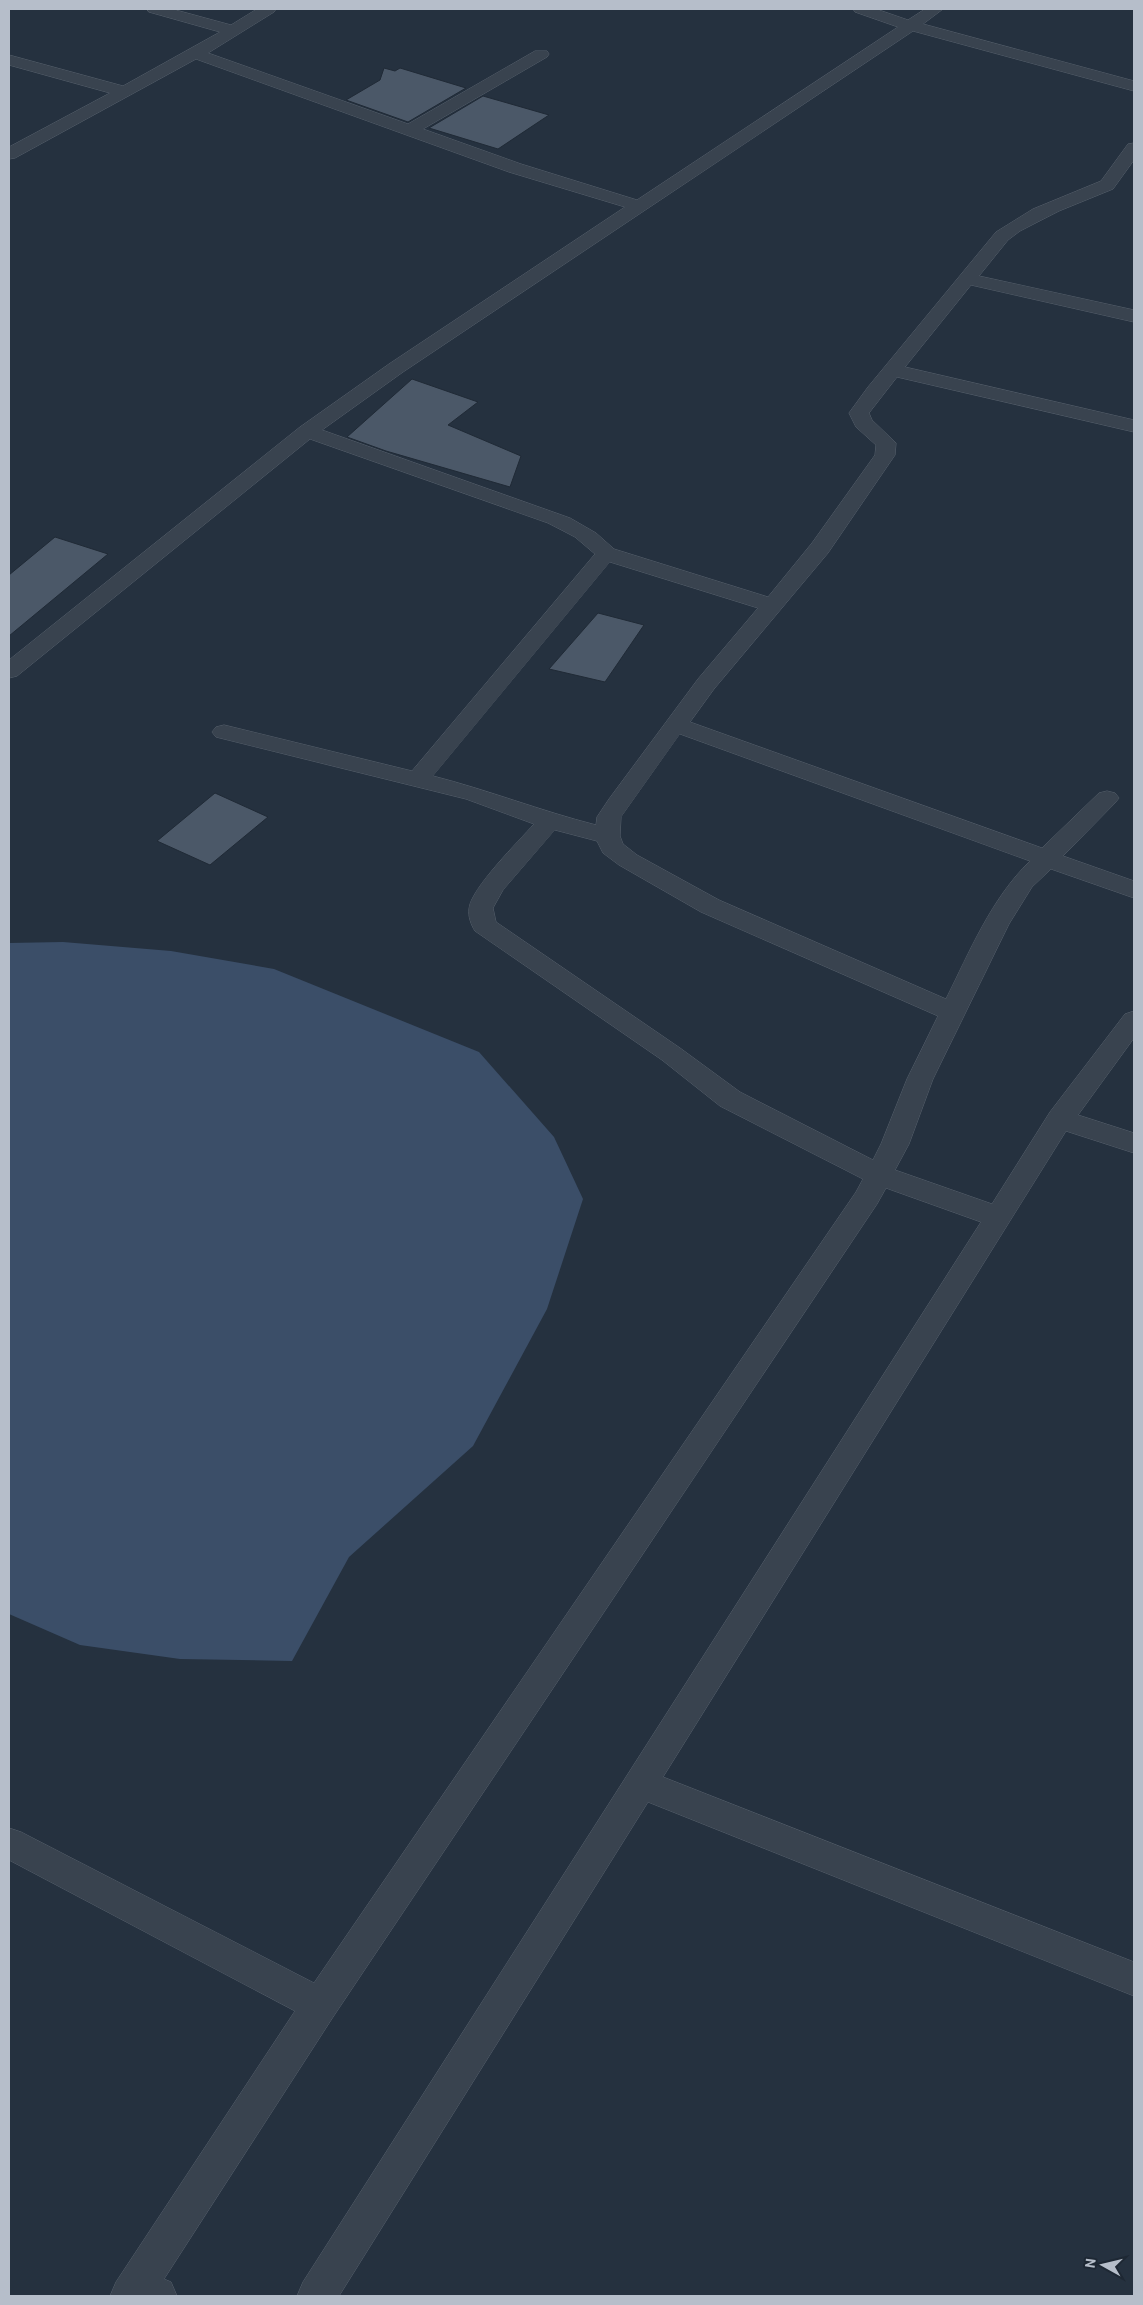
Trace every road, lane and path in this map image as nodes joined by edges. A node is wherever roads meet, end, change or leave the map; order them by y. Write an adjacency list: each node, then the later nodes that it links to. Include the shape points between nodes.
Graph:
1 (155, 9): 6 (street)
2 (268, 9): 6 (street)
3 (861, 9): 5 (street)
4 (935, 9): 5 (street)
5 (909, 25): 10 (street); 16 (street)
6 (233, 31): 7 (street)
7 (194, 53): 11 (street); 12 (street)
8 (541, 54): 12 (street)
9 (9, 60): 11 (street)
10 (1134, 86)
11 (123, 91): 14 (street)
12 (410, 130): 16 (street, via 515,168)
13 (1134, 148): 15 (street, via 1125,158)
14 (9, 154)
15 (1125, 176): 17 (street, via 1016,225 1002,236)
16 (639, 206): 21 (street)
17 (967, 279): 18 (street); 19 (street)
18 (1134, 316)
19 (892, 370): 20 (street); 23 (street, via 858,413 863,424 886,443 885,455 820,548)
20 (1134, 426)
21 (306, 431): 22 (street, via 579,528); 24 (street)
22 (606, 554): 23 (street); 27 (street)
23 (772, 605): 25 (street)
24 (9, 671)
25 (676, 725): 30 (street, via 617,804 610,817); 31 (street)
26 (224, 732): 27 (street)
27 (417, 780): 29 (street, via 474,794)
28 (1107, 798): 31 (street)
29 (550, 821): 30 (street); 37 (street, via 492,887 481,908 484,925 730,1098)
30 (608, 836): 33 (street, via 612,848 628,860 710,906)
31 (1047, 857): 32 (street); 33 (street, via 1022,882 996,924)
32 (1134, 890)
33 (952, 1012): 37 (street)
34 (1134, 1020): 35 (street)
35 (1060, 1119): 36 (street); 38 (street)
36 (1134, 1143)
37 (879, 1175): 38 (street); 42 (street, via 867,1198)
38 (998, 1218): 39 (street)
39 (639, 1784): 41 (street); 44 (street)
40 (9, 1843): 42 (street)
41 (1134, 1978)
42 (320, 2005): 43 (street)
43 (140, 2296)
44 (317, 2296)

